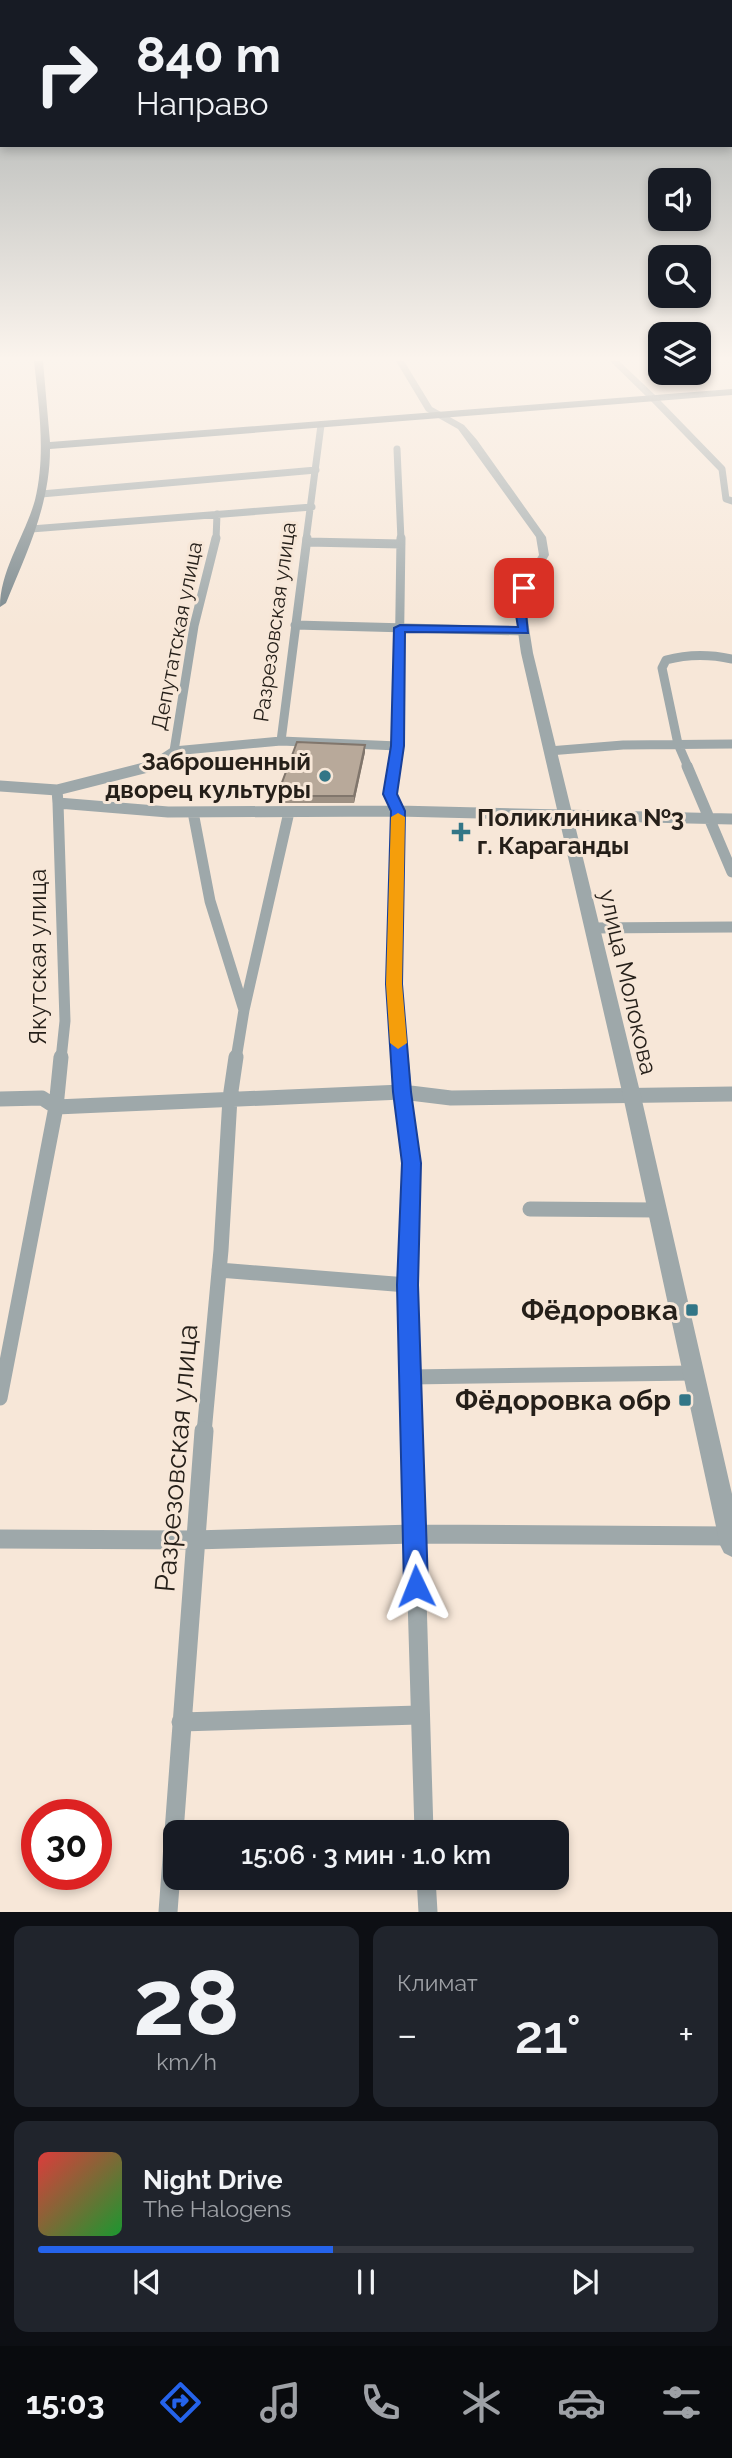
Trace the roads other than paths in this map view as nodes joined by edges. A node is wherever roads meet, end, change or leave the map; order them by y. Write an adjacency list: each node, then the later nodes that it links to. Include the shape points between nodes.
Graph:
1 (44, 450): 9 (main road)
2 (318, 450): 6 (street, Разрезовская улица)
3 (397, 450): 15 (street)
4 (480, 450): 19 (street, улица Молокова, via 541,537 544,555 520,603)
5 (702, 450): 7 (street)
6 (316, 470): 9 (street); 11 (street, Разрезовская улица)
7 (722, 471): 8 (street); 10 (street, via 726,499)
8 (732, 472)
9 (41, 494): 13 (main road)
10 (732, 501)
11 (312, 507): 12 (street); 14 (street, Разрезовская улица)
12 (217, 514): 13 (street); 26 (street, Депутатская улица, via 215,545 194,626)
13 (31, 529): 16 (main road)
14 (307, 542): 15 (street); 17 (street, Разрезовская улица)
15 (401, 544): 18 (street)
16 (0, 603)
17 (295, 625): 18 (street); 22 (street, Разрезовская улица)
18 (400, 628): 19 (street); 25 (street)
19 (524, 631): 27 (street, улица Молокова)
20 (718, 655): 21 (street); 23 (street, via 681,656 666,660 662,668)
21 (732, 659)
22 (281, 741): 25 (street); 26 (street)
23 (678, 744): 24 (street); 27 (street); 34 (street)
24 (732, 744)
25 (398, 746): 30 (street, via 390,794)
26 (174, 751): 29 (street, Депутатская улица, via 147,769)
27 (549, 751): 33 (street, улица Молокова)
28 (0, 786): 29 (street, Депутатская улица)
29 (58, 797): 31 (street); 45 (street, Якутская улица, via 65,1021)
30 (398, 811): 32 (street); 33 (street); 40 (street, via 394,984)
31 (193, 812): 32 (street); 39 (street, Разрезовская улица, via 210,901)
32 (289, 812): 39 (street, Разрезовская улица)
33 (564, 815): 34 (street); 37 (street, улица Молокова)
34 (711, 818): 35 (street); 36 (street)
35 (732, 819)
36 (732, 872)
37 (591, 928): 38 (street); 42 (street, улица Молокова)
38 (732, 928)
39 (244, 1010): 43 (street, Разрезовская улица)
40 (402, 1092): 42 (street, via 451,1098); 43 (street); 49 (street, via 411,1163)
41 (732, 1094): 42 (street)
42 (632, 1096): 47 (street, улица Молокова)
43 (230, 1098): 45 (street); 48 (street, Разрезовская улица)
44 (0, 1100): 45 (street, via 42,1098)
45 (56, 1107): 52 (street, Якутская улица)
46 (530, 1209): 47 (street)
47 (657, 1210): 50 (street, улица Молокова)
48 (219, 1270): 49 (street); 55 (street, Разрезовская улица)
49 (408, 1285): 51 (street)
50 (694, 1373): 51 (street); 56 (street, улица Молокова)
51 (410, 1377): 53 (street)
52 (0, 1398)
53 (414, 1534): 55 (street); 56 (street); 57 (street)
54 (0, 1539): 55 (street)
55 (194, 1540): 58 (street, Разрезовская улица)
56 (731, 1540)
57 (419, 1715): 58 (street); 59 (street)
58 (181, 1722): 61 (street, Разрезовская улица)
59 (423, 1820)
60 (427, 1890): 62 (street)
61 (168, 1912)
62 (428, 1912)

